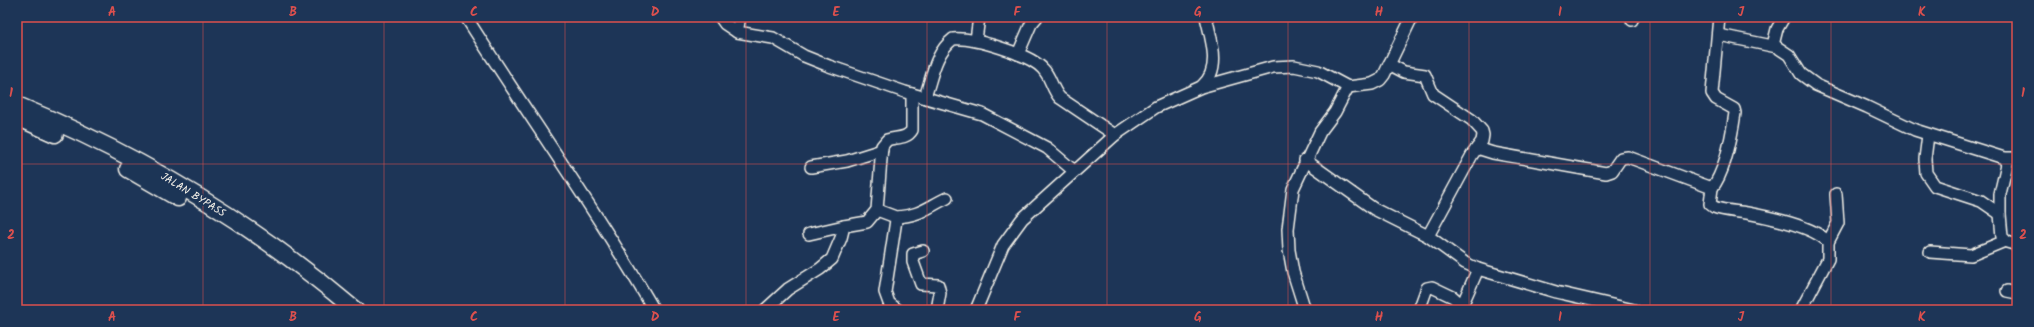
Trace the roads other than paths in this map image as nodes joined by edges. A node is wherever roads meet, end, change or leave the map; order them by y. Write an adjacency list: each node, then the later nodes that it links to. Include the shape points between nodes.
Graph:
1 (466, 17): 49 (street, via 607,233)
2 (720, 17): 10 (street)
3 (740, 17): 10 (street)
4 (979, 17): 12 (street)
5 (1037, 17): 14 (street, via 1031,24)
6 (1206, 17): 16 (street, via 1214,65 1211,77)
7 (1412, 17): 15 (street)
8 (1719, 17): 11 (street)
9 (1784, 17): 13 (street, via 1777,29)
10 (737, 32): 18 (street, via 774,38 804,56)
11 (1719, 35): 13 (street); 31 (street, via 1712,94 1736,113 1722,166)
12 (976, 40): 14 (street); 19 (street, via 953,39 945,45 939,53)
13 (1773, 45): 23 (street, via 1785,52 1801,74 1816,85)
14 (1018, 54): 22 (street, via 1030,58 1044,70 1054,93)
15 (1389, 64): 17 (street, via 1380,80 1372,84); 24 (street, via 1404,72 1425,75 1433,94 1472,120 1482,131 1482,141)
16 (1201, 86): 17 (street, via 1281,66 1318,71); 22 (street, via 1156,107)
17 (1348, 87): 28 (street)
18 (912, 94): 19 (street); 25 (street, via 910,134 887,140)
19 (925, 97): 30 (street, via 982,114 1048,148)
20 (17, 105): 48 (highway, JALAN BYPASS, via 69,128 159,174 263,240)
21 (17, 117): 47 (highway, JALAN BYPASS, via 125,168 194,207 263,253)
22 (1115, 135): 30 (street)
23 (1928, 136): 26 (street); 35 (street, via 1926,173 1935,186 1981,201)
24 (1477, 148): 31 (street, via 1606,173 1612,171 1621,158 1628,157); 39 (street)
25 (882, 150): 29 (street, via 847,161); 34 (street)
26 (2004, 158): 27 (street); 35 (street, via 2007,164 2000,194)
27 (2017, 158)
28 (1305, 160): 39 (street, via 1374,209); 54 (street, via 1293,189 1288,229 1293,272)
29 (811, 167)
30 (1074, 171): 53 (street, via 1013,229 1000,251)
31 (1712, 188): 41 (street, via 1710,204 1719,209 1781,221 1822,235)
32 (1836, 194): 41 (street, via 1838,223)
33 (947, 198): 36 (street, via 926,211 912,216)
34 (877, 210): 36 (street); 37 (street, via 867,222)
35 (2000, 214): 40 (street, via 2002,237)
36 (895, 217): 51 (street, via 885,292 889,303)
37 (844, 226): 38 (street); 50 (street, via 832,259 788,289)
38 (809, 234)
39 (1428, 236): 45 (street, via 1465,263)
40 (2005, 241): 42 (street); 44 (street, via 1971,254 1950,255)
41 (1828, 242): 57 (street, via 1828,259)
42 (2017, 245)
43 (923, 251): 52 (street, via 912,256 913,262 921,284 938,285)
44 (1930, 252)
45 (1478, 269): 46 (street); 56 (street, via 1556,292)
46 (1461, 307): 55 (street, via 1453,298 1432,287 1427,288)
47 (338, 310)
48 (355, 310)
49 (654, 310)
50 (765, 310)
51 (898, 310)
52 (938, 310)
53 (976, 310)
54 (1305, 310)
55 (1419, 310)
56 (1634, 310)
57 (1801, 310)

